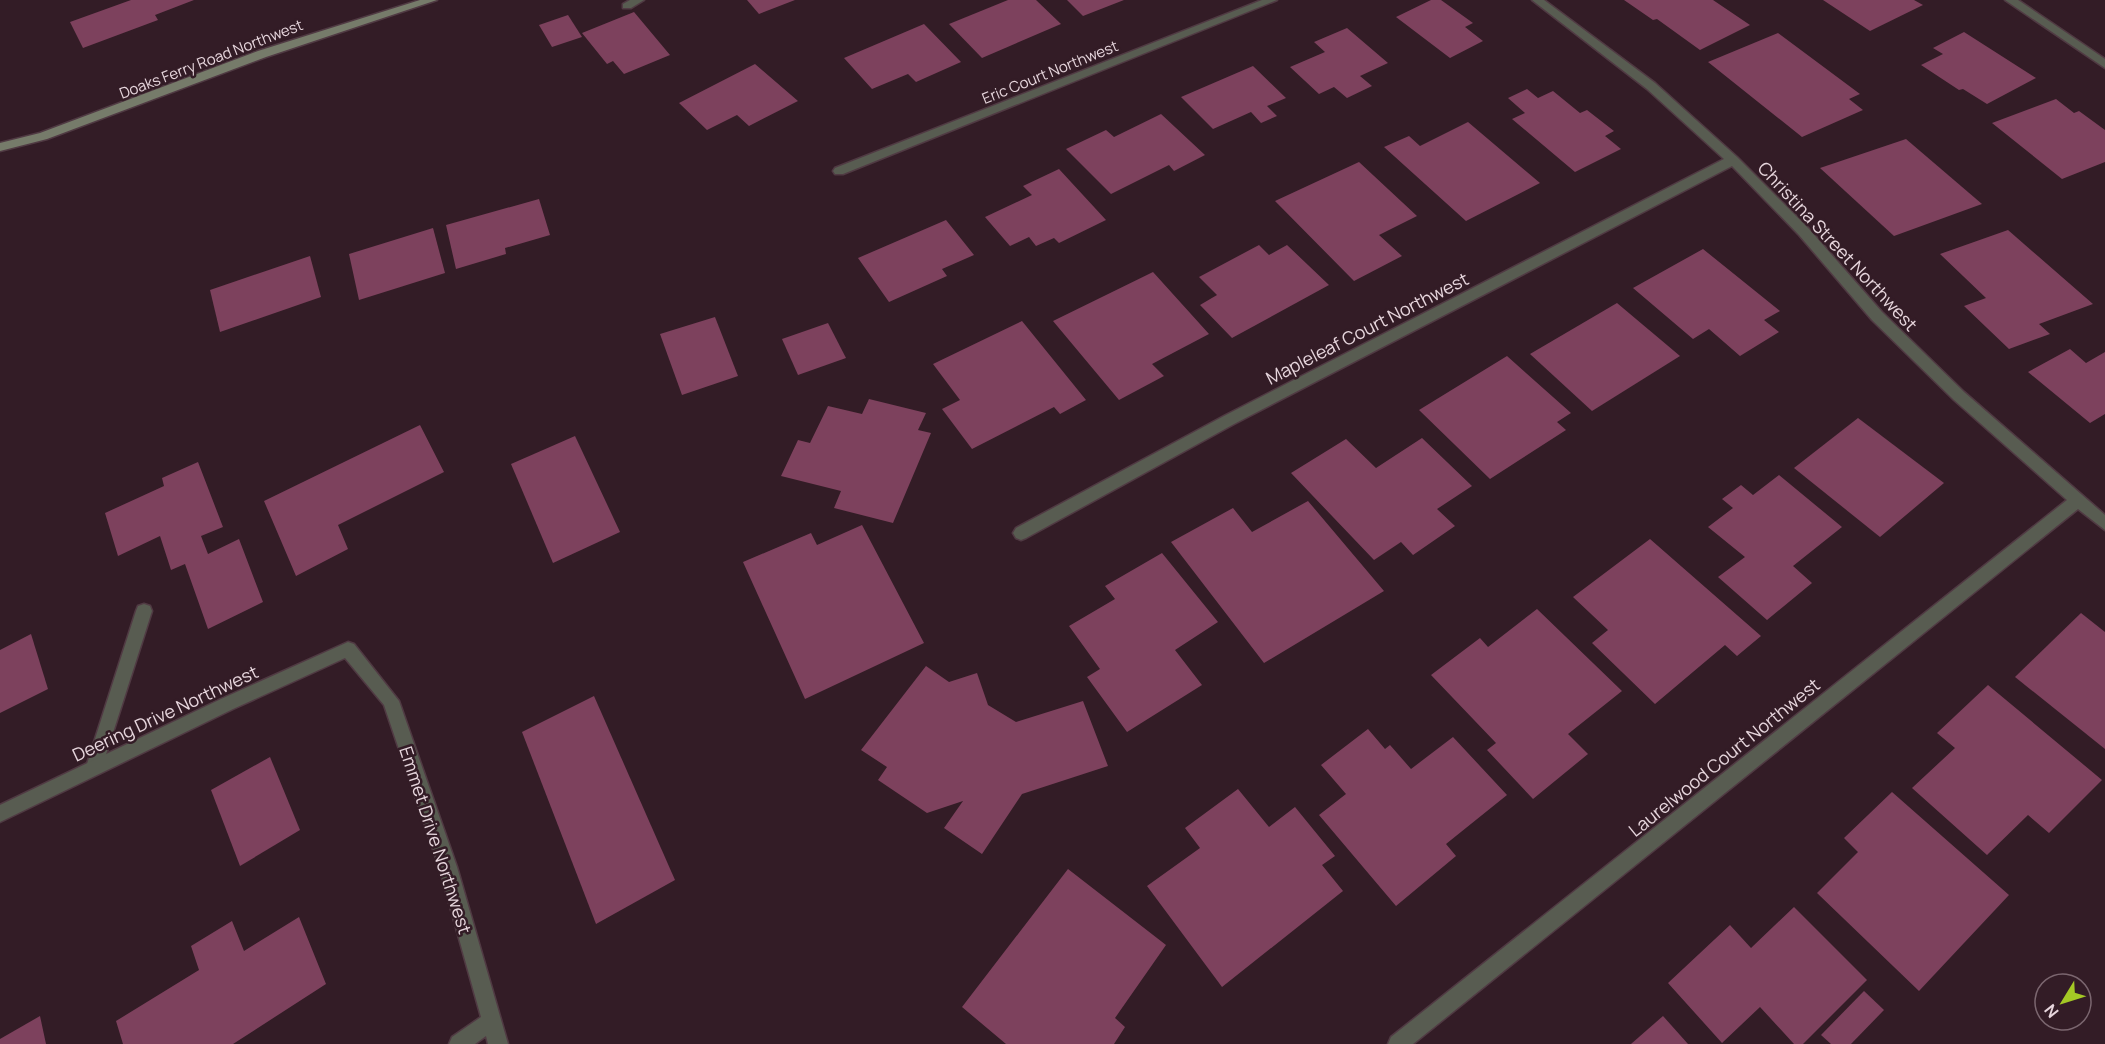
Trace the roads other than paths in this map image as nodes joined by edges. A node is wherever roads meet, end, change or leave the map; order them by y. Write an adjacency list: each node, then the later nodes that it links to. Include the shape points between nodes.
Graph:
1 (432, 0): 8 (main road, Doaks Ferry Road Northwest, via 262,54 43,136)
2 (639, 0): 6 (street)
3 (1272, 0): 10 (street, Eric Court Northwest)
4 (1538, 0): 9 (street, Christina Street Northwest, via 1651,86)
5 (2010, 0): 7 (street)
6 (627, 6)
7 (2105, 64)
8 (0, 147)
9 (1733, 160): 11 (street, Christina Street Northwest, via 1804,232 1877,316); 13 (street, Mapleleaf Court Northwest, via 1229,420)
10 (839, 171)
11 (2076, 502): 12 (street, Christina Street Northwest); 21 (street, Laurelwood Court Northwest)
12 (2105, 525)
13 (1021, 533)
14 (144, 611): 16 (street)
15 (348, 649): 16 (street, Deering Drive Northwest); 18 (street, Emmet Drive Northwest, via 391,701 448,867)
16 (94, 768): 17 (street, Deering Drive Northwest)
17 (0, 814)
18 (491, 1021): 19 (street); 20 (street, Emmet Drive Northwest)
19 (459, 1044)
20 (498, 1044)
21 (1398, 1044)

